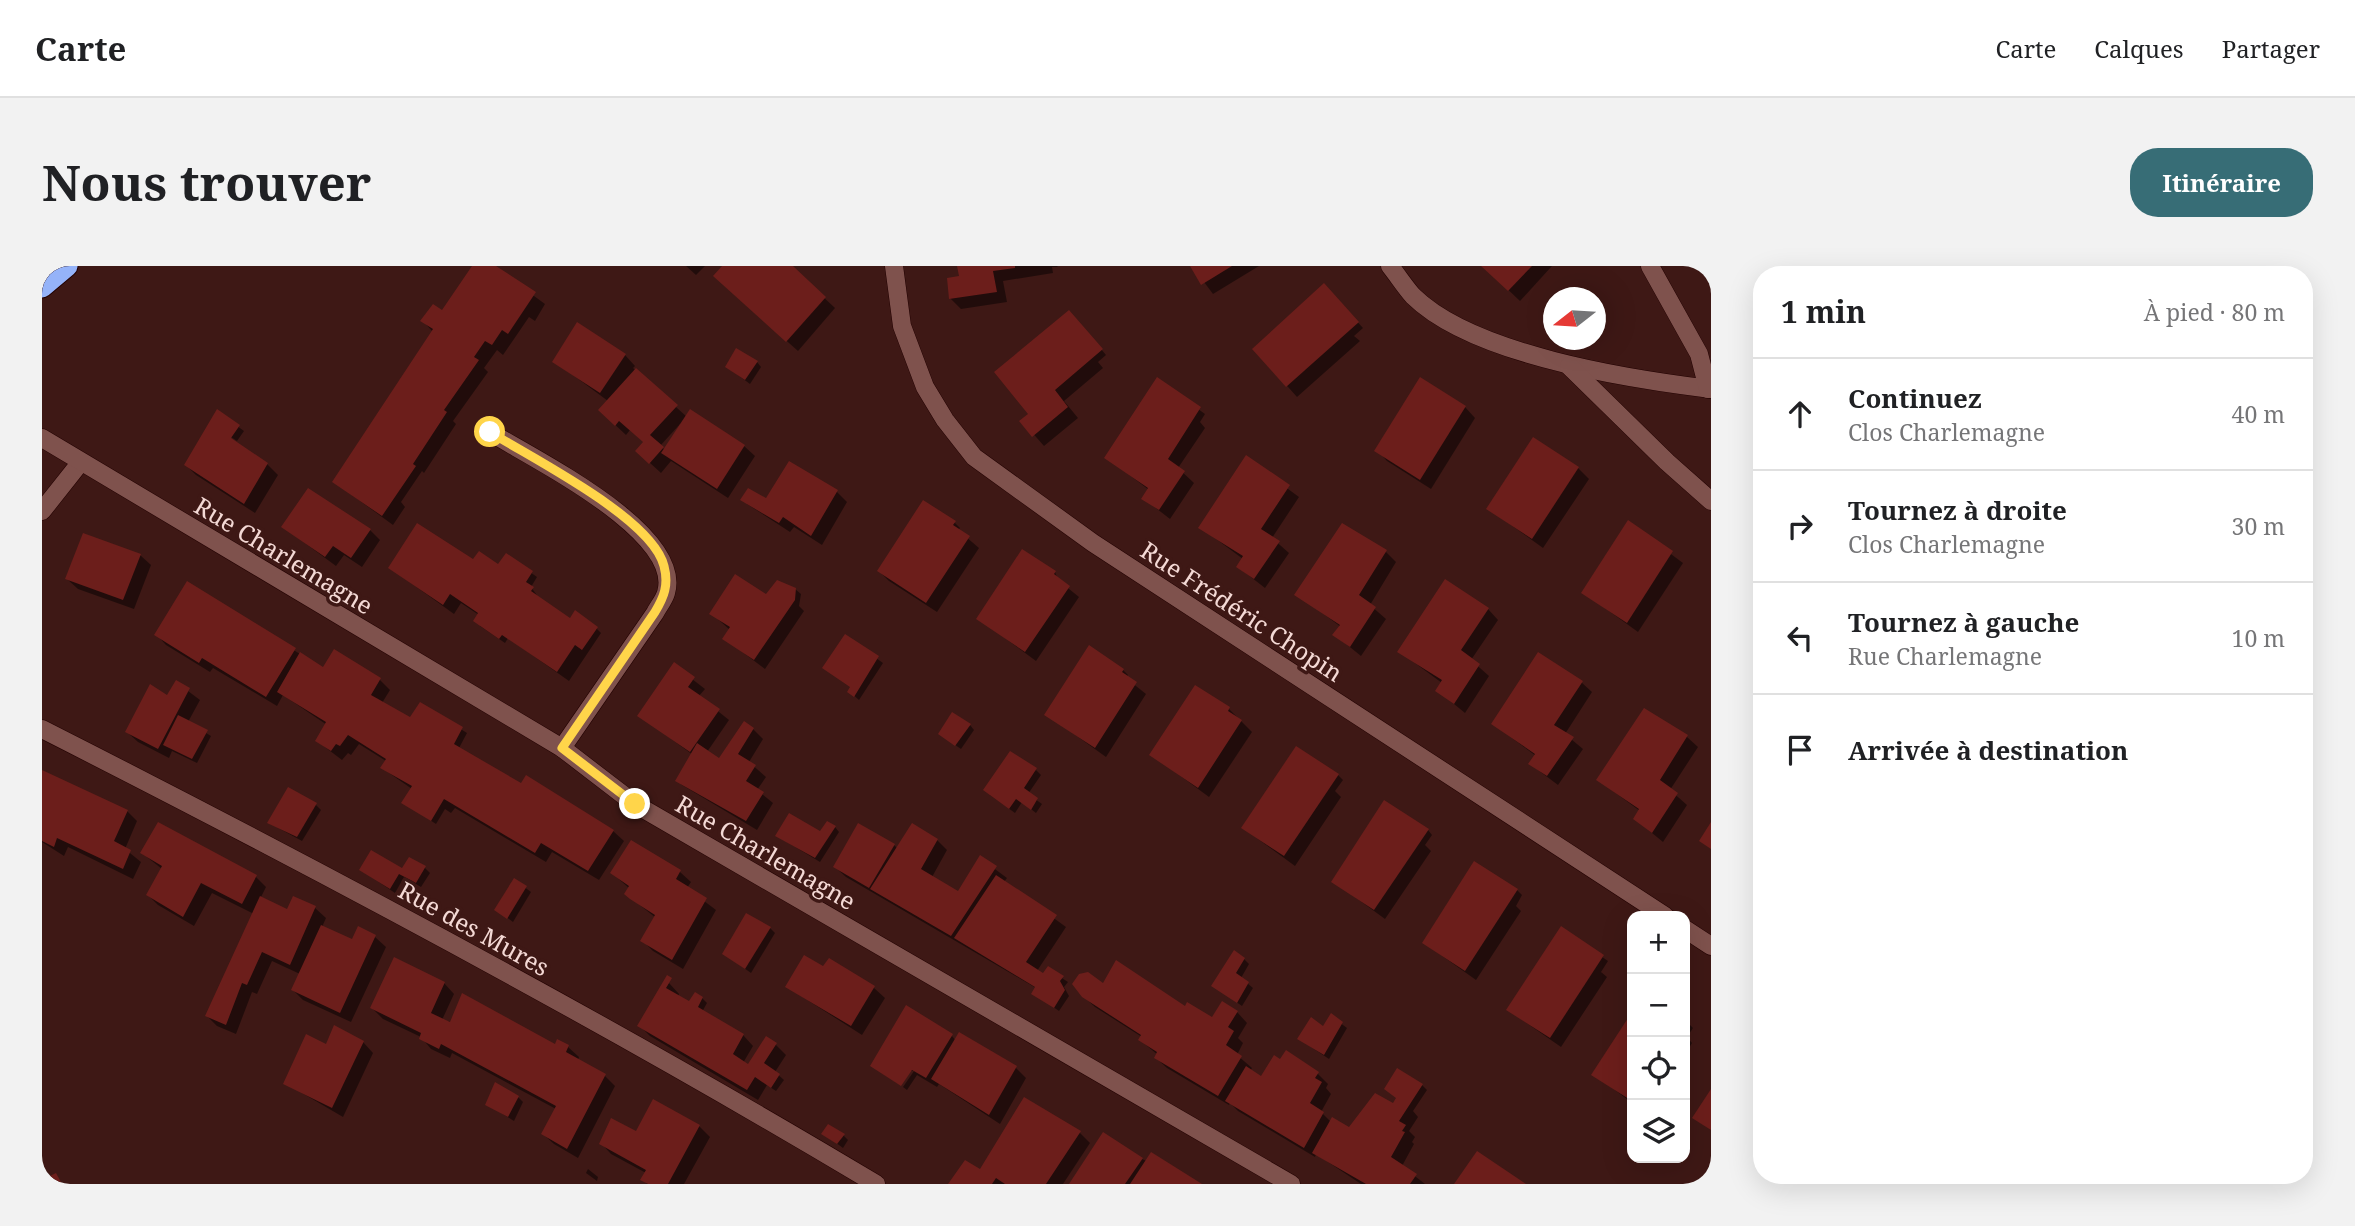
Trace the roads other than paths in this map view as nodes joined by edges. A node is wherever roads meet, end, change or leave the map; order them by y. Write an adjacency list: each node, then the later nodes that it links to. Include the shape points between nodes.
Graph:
1 (67, 266): 5 (highway)
2 (894, 266): 15 (street, Rue Frédéric Chopin, via 902,326 921,376 945,420 974,457 1093,543)
3 (1390, 266): 6 (street, via 1414,297 1448,319 1491,341)
4 (1650, 266): 7 (street, via 1699,354)
5 (42, 287)
6 (1569, 366): 7 (street); 11 (street)
7 (1709, 389)
8 (490, 432): 14 (street, via 626,517 652,544 664,565 666,592 655,612)
9 (42, 438): 10 (street, Rue Charlemagne)
10 (80, 463): 12 (street); 14 (street, Rue Charlemagne)
11 (1711, 501)
12 (42, 511)
13 (42, 729): 18 (street, Rue des Mures, via 259,839 629,1040)
14 (562, 748): 19 (street, Rue Charlemagne, via 635,804)
15 (1657, 911)
16 (1690, 932): 17 (street)
17 (1711, 946)
18 (876, 1184)
19 (1291, 1184)

